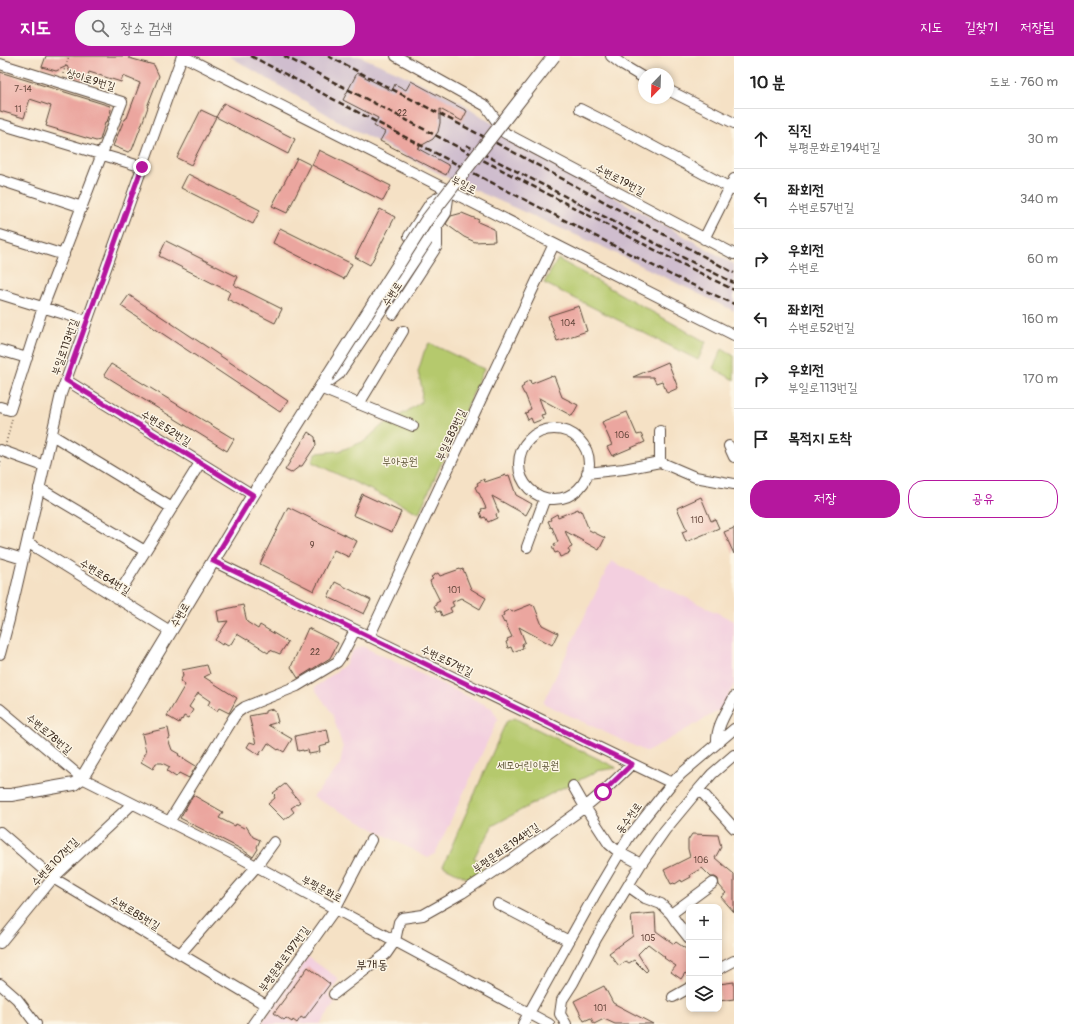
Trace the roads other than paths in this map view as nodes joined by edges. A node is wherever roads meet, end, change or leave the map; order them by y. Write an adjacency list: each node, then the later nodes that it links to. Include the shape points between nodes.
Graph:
1 (183, 56): 12 (street, 부일로113번길); 15 (street, 부일로)
2 (396, 56): 19 (street, 수변로19번길, via 486,106 505,133)
3 (554, 56): 32 (main road, 수변로, bridge, via 426,221)
4 (611, 56): 6 (street)
5 (0, 64): 11 (street, 상이로9번길, via 122,102)
6 (638, 74)
7 (674, 93): 9 (street)
8 (580, 109): 14 (street)
9 (734, 123)
10 (0, 124): 11 (street)
11 (102, 155): 12 (street); 16 (street, 상이로9번길)
12 (142, 167): 26 (street, 부일로113번길)
13 (0, 180): 16 (street)
14 (733, 185): 19 (street)
15 (449, 191): 17 (street, 수변로, via 446,213); 20 (street, 부일로); 32 (street, 수변로, via 431,202 321,377)
16 (82, 207): 22 (street, 상이로9번길)
17 (437, 226): 25 (street, via 437,246); 32 (street, 수변로, via 338,374)
18 (0, 235): 22 (street)
19 (704, 239): 21 (street, 수변로19번길)
20 (554, 244): 28 (street, 부일로); 59 (street, 부일로83번길)
21 (733, 252)
22 (64, 255): 24 (street, 상이로9번길)
23 (0, 294): 24 (street)
24 (44, 307): 26 (street); 30 (street, 상이로9번길)
25 (393, 314)
26 (87, 322): 31 (street, 부일로113번길)
27 (403, 331): 33 (street)
28 (734, 335)
29 (0, 350): 30 (street)
30 (27, 358): 34 (street, 상이로9번길, via 10,410)
31 (66, 380): 37 (street, 부일로113번길); 42 (street, 수변로52번길)
32 (320, 388): 33 (street); 47 (main road, 수변로)
33 (359, 404): 35 (street)
34 (0, 407)
35 (413, 426)
36 (660, 431): 41 (street)
37 (52, 435): 43 (street, 부일로113번길); 49 (street)
38 (729, 446): 40 (street)
39 (2, 450): 43 (street)
40 (734, 457)
41 (660, 462): 44 (street); 45 (street, via 695,477)
42 (200, 463): 47 (street, 수변로52번길); 49 (street)
43 (44, 466): 46 (street, 부일로113번길)
44 (587, 473): 48 (street, via 576,491 556,499); 48 (street, via 586,450 570,433 547,430 536,434 521,452 520,475 530,489)
45 (734, 484)
46 (39, 488): 50 (street, 부일로113번길); 52 (street)
47 (253, 495): 55 (main road, 수변로)
48 (545, 498): 51 (street)
49 (172, 508): 52 (street)
50 (27, 542): 54 (street, 부일로113번길); 56 (street, 수변로64번길)
51 (527, 547)
52 (145, 551): 56 (street)
53 (0, 552): 54 (street)
54 (23, 559): 60 (street, 부일로113번길)
55 (213, 561): 57 (street, 수변로57번길); 58 (main road, 수변로)
56 (116, 598): 58 (street, 수변로64번길)
57 (355, 630): 59 (street, 수변로57번길); 74 (street, via 337,662 297,686 238,712)
58 (170, 631): 67 (main road, 수변로)
59 (369, 637): 66 (street, 수변로57번길)
60 (0, 654)
61 (734, 697): 64 (street, via 716,734)
62 (0, 710): 67 (street, 수변로78번길)
63 (734, 729): 64 (street, 동수천로)
64 (717, 743): 68 (street, 동수천로)
65 (734, 755): 70 (street)
66 (632, 764): 68 (street, 수변로57번길); 73 (street, 부평문화로194번길)
67 (82, 778): 71 (main road, via 74,784); 72 (street, 부평문화로)
68 (672, 783): 79 (street, 동수천로, via 629,837)
69 (573, 786): 73 (street)
70 (699, 789): 75 (street); 80 (street)
71 (2, 796)
72 (132, 804): 74 (street, 부평문화로); 82 (street, 수변로107번길)
73 (585, 806): 79 (street, via 609,844); 89 (street, 부평문화로194번길, via 462,893 423,915 402,918)
74 (169, 822): 81 (street, 부평문화로)
75 (734, 828)
76 (0, 832): 82 (street, 수변로85번길)
77 (371, 840): 86 (street, 부평문화로197번길)
78 (274, 842): 81 (street)
79 (620, 853): 80 (street); 90 (street, 동수천로)
80 (641, 864): 84 (street)
81 (256, 867): 86 (street, 부평문화로); 92 (street)
82 (53, 878): 91 (street, 수변로107번길); 92 (street, 수변로85번길)
83 (713, 882): 87 (street)
84 (628, 886): 87 (street, via 645,898 661,904); 105 (street, via 562,1000 560,1014)
85 (498, 904): 90 (street)
86 (335, 909): 89 (street, 부평문화로); 99 (street, 부평문화로197번길)
87 (671, 914): 88 (street)
88 (686, 934)
89 (394, 941): 97 (street, via 386,954); 100 (street, 부평문화로)
90 (569, 941): 100 (street, 동수천로)
91 (0, 943)
92 (180, 954): 99 (street, 수변로85번길)
93 (734, 961): 94 (street)
94 (722, 967)
95 (0, 984): 101 (street, via 17,999)
96 (686, 990): 98 (street)
97 (334, 994)
98 (673, 997)
99 (266, 1005): 102 (street, 부평문화로197번길)
100 (529, 1013): 103 (street, 동수천로); 104 (street, 부평문화로)
101 (36, 1024)
102 (253, 1024)
103 (523, 1024)
104 (549, 1024)
105 (566, 1024)

